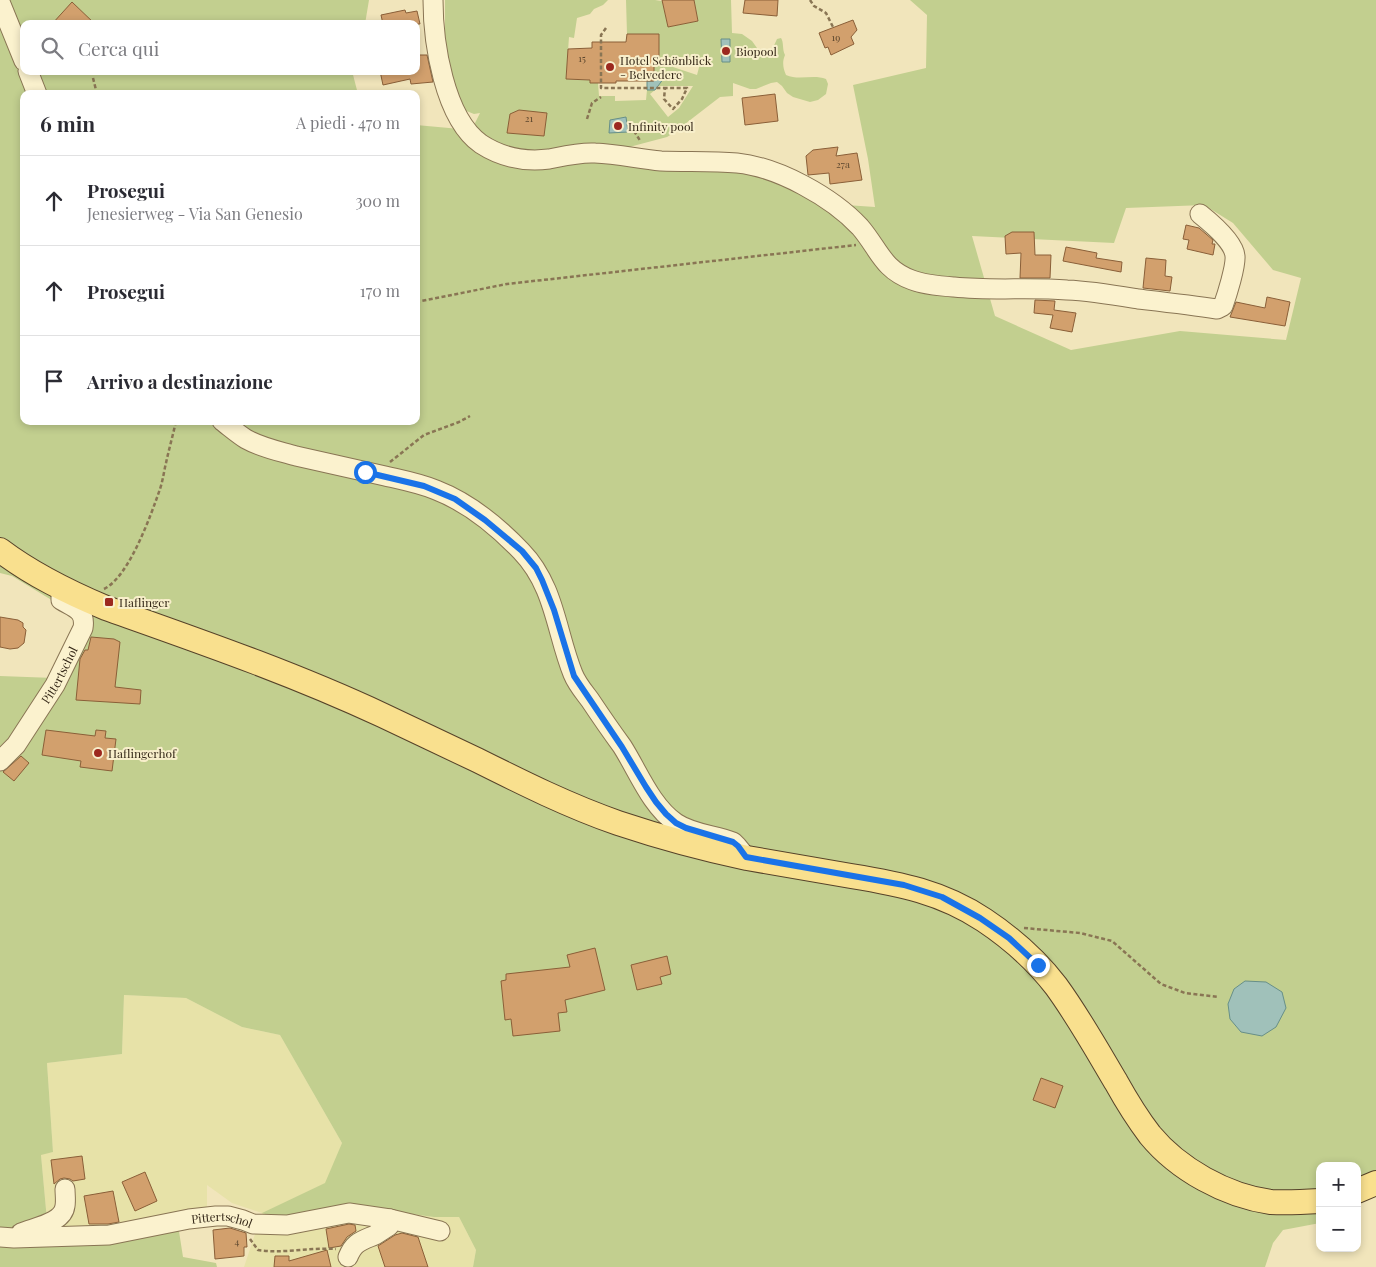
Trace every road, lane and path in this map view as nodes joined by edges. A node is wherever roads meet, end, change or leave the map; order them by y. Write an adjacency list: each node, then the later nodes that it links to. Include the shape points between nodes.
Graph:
1 (433, 0): 17 (street, via 440,63 454,108 470,134 497,153 538,160 600,153 662,161 761,167 819,194 841,209 862,229)
2 (810, 0): 4 (path, via 826,13)
3 (0, 2): 6 (street)
4 (833, 26)
5 (606, 28): 9 (path, via 601,35 601,88)
6 (20, 51)
7 (30, 75): 10 (street)
8 (93, 78): 11 (path)
9 (664, 88): 9 (path, via 664,99 673,109 687,88)
10 (35, 90)
11 (96, 90)
12 (601, 97): 13 (path, via 592,103)
13 (587, 119)
14 (634, 131): 15 (path)
15 (642, 143)
16 (1200, 214): 17 (street, via 1222,234 1235,254 1224,306 1217,309 1068,290 975,290 919,283 892,269)
17 (871, 243): 18 (path, via 507,284)
18 (420, 301)
19 (470, 416): 22 (path, via 424,435)
20 (175, 425): 25 (path, via 160,488 130,558 113,583)
21 (227, 425): 22 (street, via 245,439 264,447)
22 (375, 474): 27 (street, via 424,486 455,499 522,551 542,580 574,676 656,802 676,823 733,842)
23 (0, 550): 24 (main road)
24 (53, 584): 25 (main road); 26 (street, Pittertschol, via 61,600 83,616 83,628 55,685 16,745)
25 (83, 598): 27 (main road, via 316,686 594,814 702,848)
26 (0, 761)
27 (746, 857): 33 (main road, via 904,885 942,897 980,918 1026,952 1054,983 1140,1121 1178,1162 1218,1186 1255,1199)
28 (1023, 928): 29 (path, via 1080,933 1112,941 1161,984 1185,993)
29 (1218, 997)
30 (1376, 1184): 32 (main road)
31 (65, 1189): 37 (street, via 65,1208 60,1217)
32 (1361, 1190)
33 (1316, 1201)
34 (390, 1219): 35 (street, Pittertschol, via 349,1213 287,1225); 36 (street, Pittertschol); 38 (street, via 389,1226)
35 (246, 1221): 37 (street, Pittertschol, via 216,1216 108,1235); 38 (path, via 249,1236 258,1250)
36 (440, 1231)
37 (2, 1237)
38 (346, 1250)

